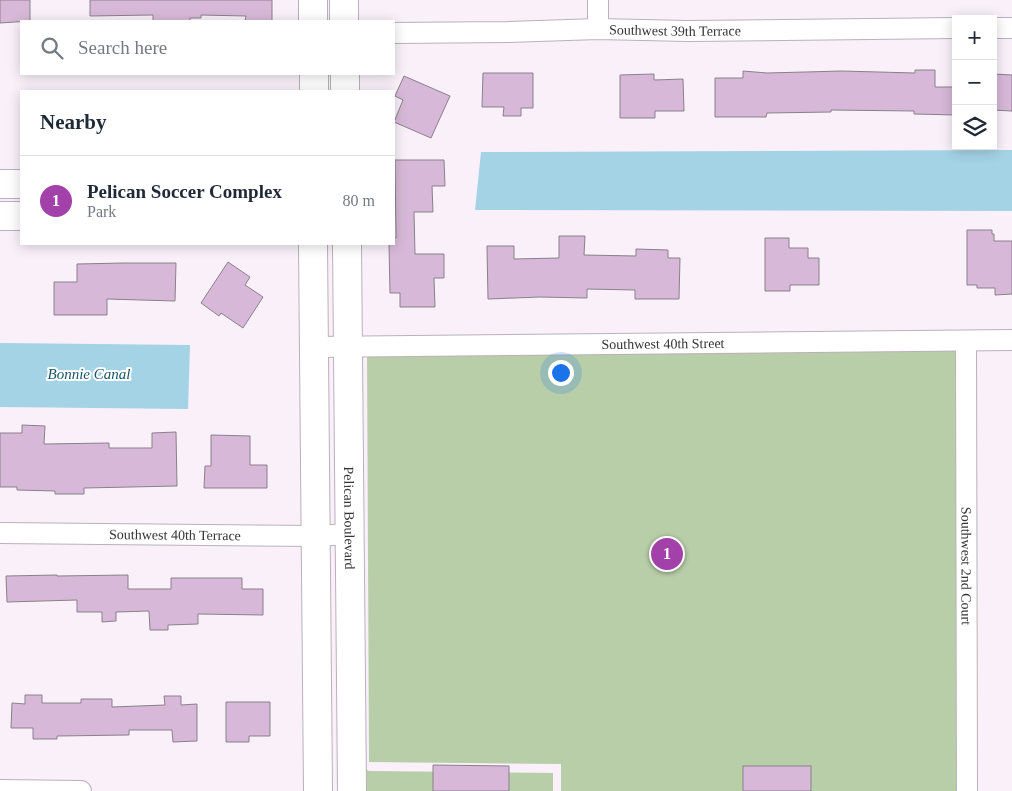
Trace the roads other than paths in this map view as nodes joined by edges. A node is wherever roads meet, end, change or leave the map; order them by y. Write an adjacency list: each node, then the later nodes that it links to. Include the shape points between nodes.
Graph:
1 (314, 0): 4 (street)
2 (344, 0): 5 (street)
3 (598, 0): 9 (street)
4 (314, 20)
5 (344, 20)
6 (952, 28): 9 (street, Southwest 39th Terrace)
7 (997, 28): 8 (street)
8 (1012, 28)
9 (598, 29): 10 (street, Southwest 39th Terrace)
10 (395, 33)
11 (314, 75): 13 (street)
12 (345, 75): 14 (street)
13 (314, 90)
14 (345, 90)
15 (0, 184): 16 (street)
16 (20, 184)
17 (0, 216): 18 (street)
18 (20, 216)
19 (313, 245): 23 (street)
20 (347, 245): 24 (street, Pelican Boulevard)
21 (1012, 340): 22 (street, Southwest 40th Street)
22 (966, 341): 24 (street, Southwest 40th Street); 32 (street, Southwest 2nd Court)
23 (314, 347): 24 (street, Southwest 40th Street); 27 (street)
24 (347, 347): 26 (street, Pelican Boulevard)
25 (0, 533): 27 (street, Southwest 40th Terrace)
26 (349, 534): 27 (street, Southwest 40th Terrace); 31 (street, Pelican Boulevard)
27 (316, 536): 30 (street)
28 (0, 790): 29 (street)
29 (81, 791)
30 (318, 791)
31 (352, 791)
32 (967, 791)

